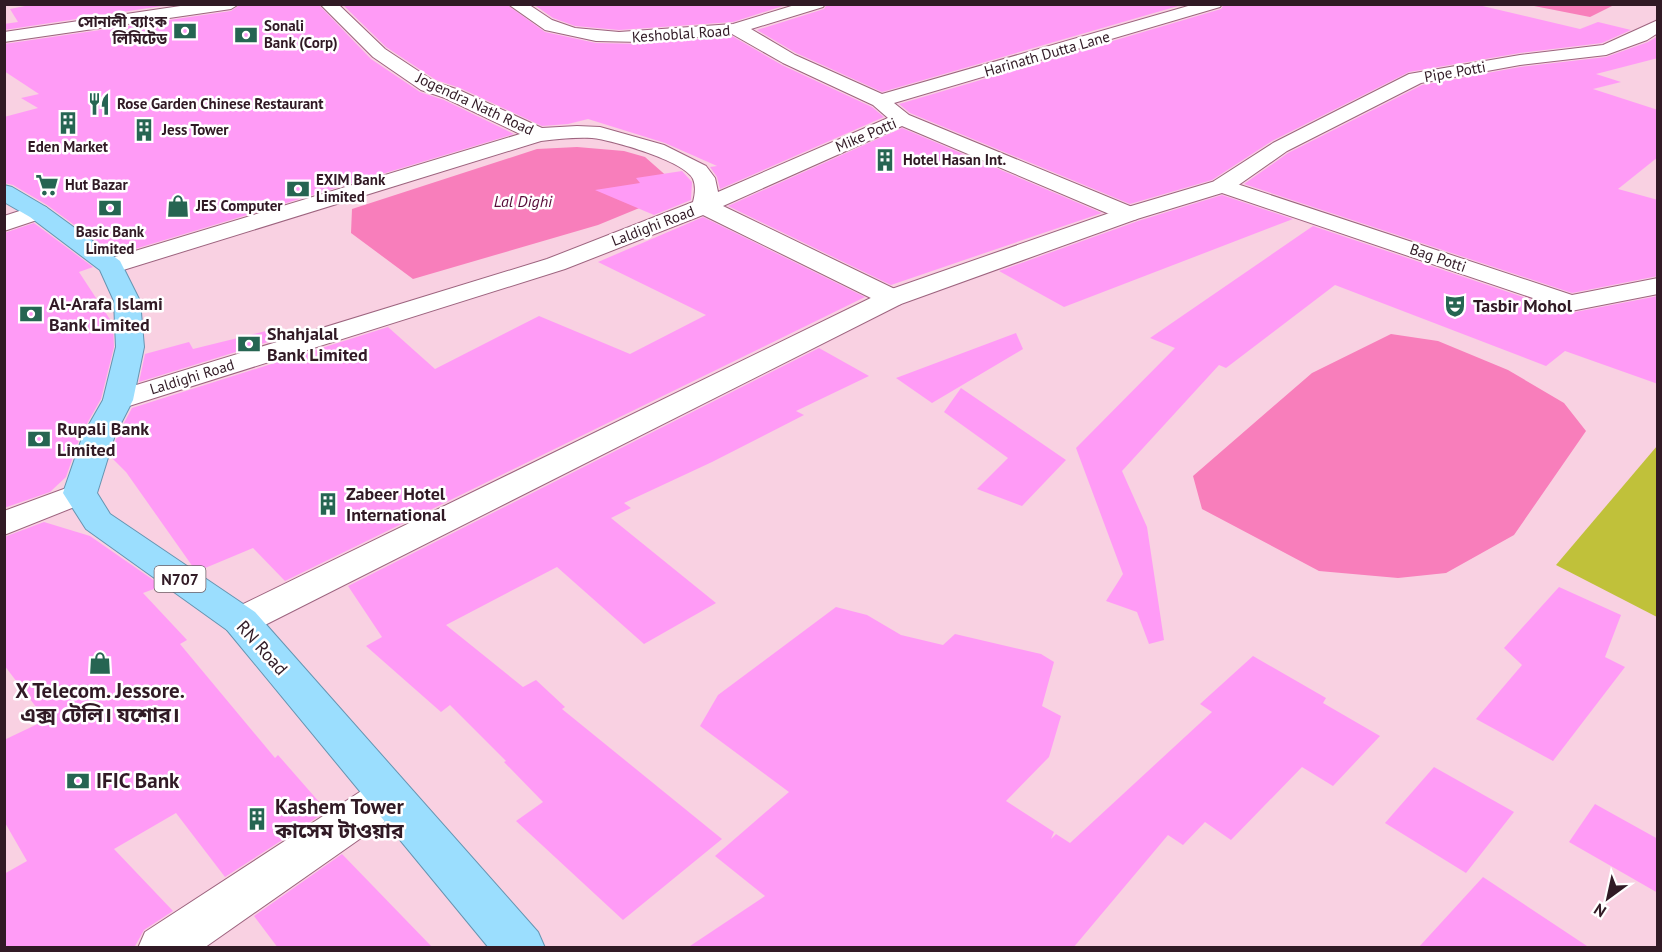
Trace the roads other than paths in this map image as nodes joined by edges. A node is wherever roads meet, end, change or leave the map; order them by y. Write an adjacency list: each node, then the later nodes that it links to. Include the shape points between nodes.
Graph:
1 (231, 4): 8 (street)
2 (328, 4): 12 (street, Jogendra Nath Road, via 379,53 428,86)
3 (516, 4): 7 (street, Keshoblal Road, via 550,26 582,35 619,38)
4 (817, 4): 7 (street)
5 (1214, 4): 10 (street, Harinath Dutta Lane)
6 (1658, 25): 9 (street, Pipe Potti)
7 (734, 29): 10 (street, Keshoblal Road)
8 (4, 38)
9 (1649, 38): 13 (street, Pipe Potti, via 1606,50 1416,78 1280,147)
10 (880, 101): 11 (street, Keshoblal Road)
11 (902, 119): 15 (street, Mike Potti); 17 (street, Mike Potti)
12 (539, 135): 15 (street, Laldighi Road, via 600,133 662,151 704,176); 19 (street, Laldighi Road)
13 (1222, 186): 17 (street, Pipe Potti); 20 (street, Bag Potti, via 1570,303)
14 (4, 192): 16 (highway)
15 (704, 206): 21 (street); 22 (street, Laldighi Road, via 556,264)
16 (38, 212): 18 (street); 19 (highway)
17 (1129, 214): 21 (street, Pipe Potti)
18 (4, 224)
19 (111, 266): 22 (highway, via 128,301 130,347)
20 (1658, 286)
21 (892, 298): 25 (street, Pipe Potti)
22 (118, 400): 23 (highway, via 99,435)
23 (80, 493): 24 (street); 25 (highway, RN Road / N707, via 98,521)
24 (4, 524)
25 (241, 621): 26 (highway, RN Road / N707)
26 (388, 796): 27 (street); 28 (highway, RN Road / N707)
27 (163, 948)
28 (520, 948)

